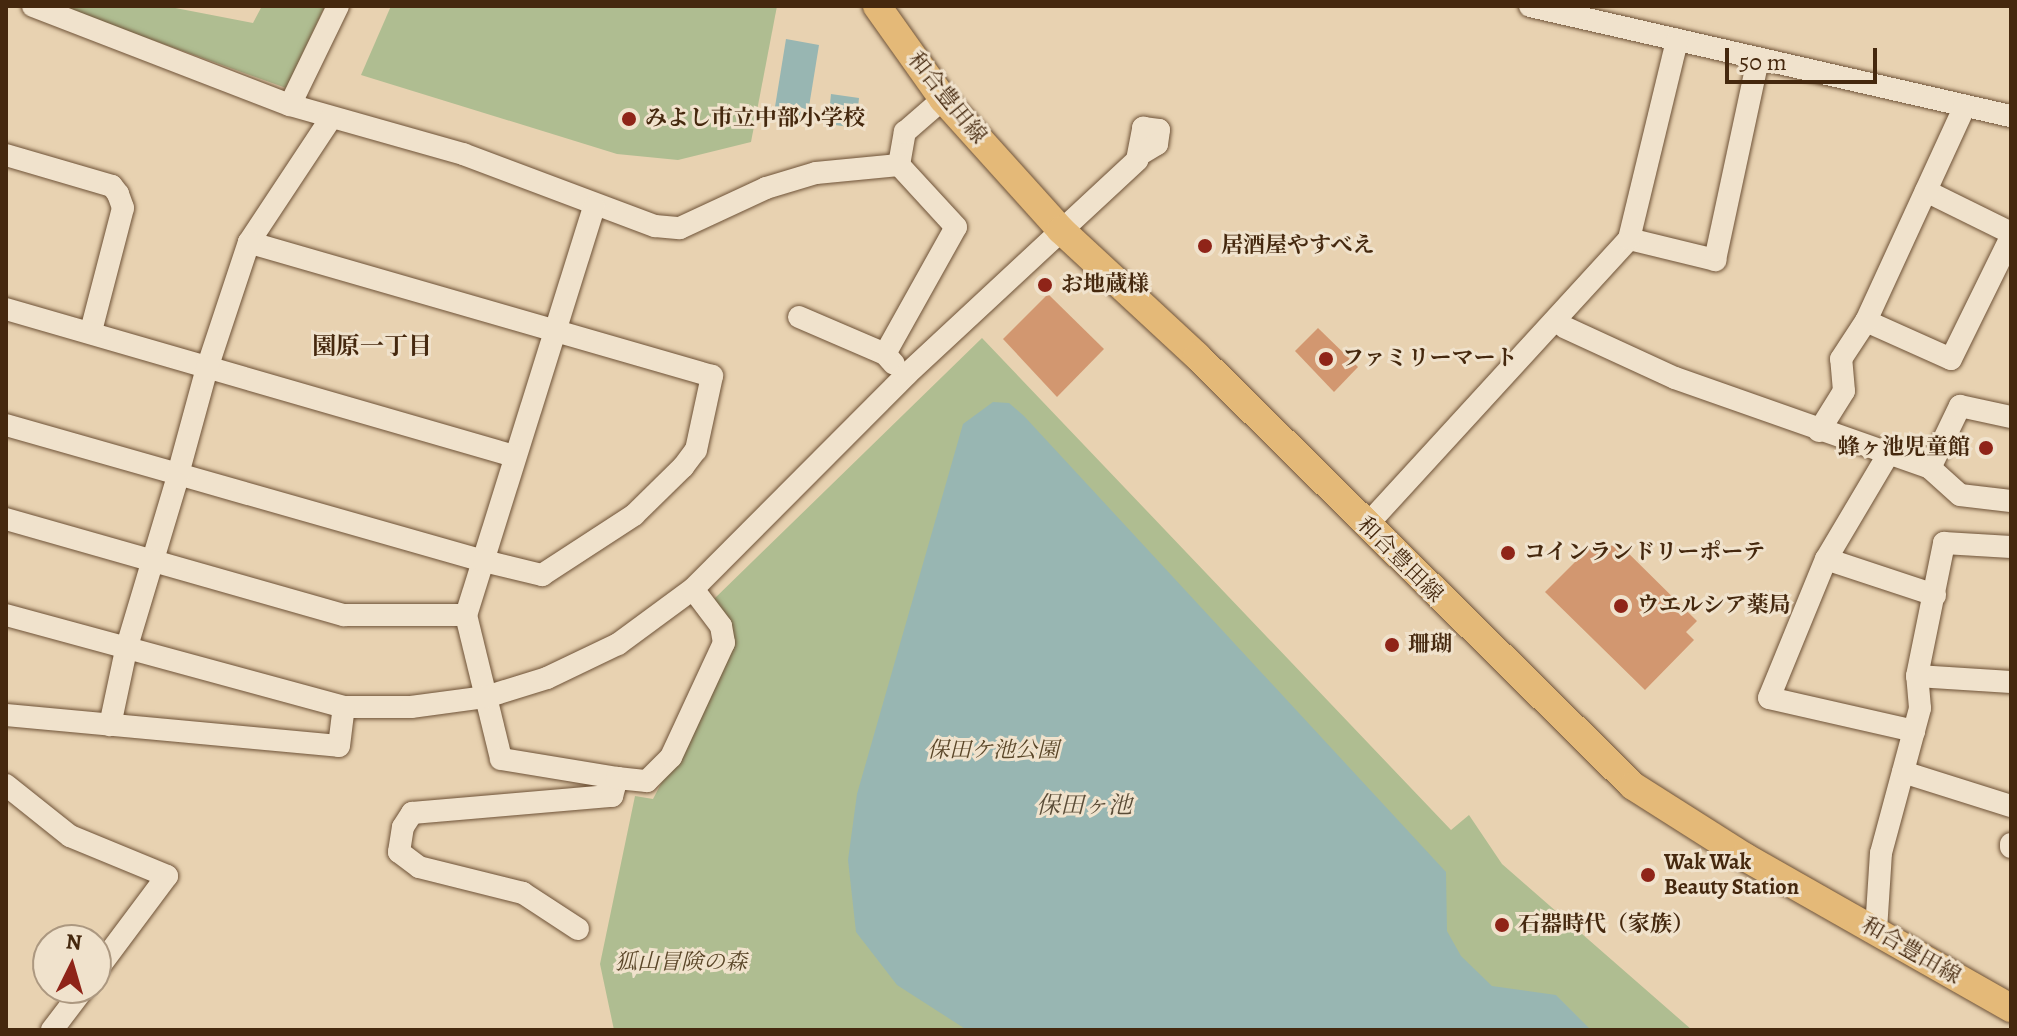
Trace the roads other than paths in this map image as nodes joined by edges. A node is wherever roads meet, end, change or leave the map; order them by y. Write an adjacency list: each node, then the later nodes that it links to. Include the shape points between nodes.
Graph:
1 (33, 6): 9 (street)
2 (338, 6): 9 (street)
3 (877, 6): 8 (main road, 和合豊田線)
4 (1530, 6): 5 (street)
5 (1604, 14): 6 (street)
6 (1677, 40): 7 (street); 20 (street)
7 (1758, 59): 10 (street); 20 (street, via 1715,260)
8 (943, 99): 15 (street, via 905,132); 18 (main road, 和合豊田線)
9 (290, 105): 12 (street)
10 (1965, 106): 11 (street); 16 (street)
11 (2010, 115)
12 (331, 118): 17 (street, via 463,154); 21 (street)
13 (1142, 153): 18 (street)
14 (6, 155): 27 (street, via 112,186 118,194 123,208)
15 (899, 165): 17 (street, via 804,177 766,188 680,228); 28 (street, via 956,227)
16 (1926, 191): 19 (street); 24 (street)
17 (594, 207): 26 (street)
18 (1061, 230): 30 (street); 40 (main road, 和合豊田線)
19 (2011, 235): 24 (street, via 1951,359)
20 (1629, 239): 40 (street)
21 (249, 242): 26 (street); 29 (street)
22 (6, 309): 27 (street)
23 (799, 317): 28 (street)
24 (1866, 321): 33 (street, via 1841,359 1844,391)
25 (1564, 327): 33 (street, via 1675,378)
26 (553, 328): 35 (street); 44 (street, via 712,376 696,450 634,515 542,575)
27 (91, 331): 29 (street)
28 (885, 354): 30 (street)
29 (207, 368): 35 (street); 37 (street)
30 (906, 375): 45 (street)
31 (2011, 417): 36 (street, via 1960,406)
32 (6, 425): 37 (street)
33 (1819, 431): 34 (street)
34 (1889, 453): 36 (street); 42 (street)
35 (514, 456): 44 (street)
36 (1930, 468): 38 (street, via 1960,495)
37 (178, 474): 43 (street); 44 (street)
38 (2011, 501)
39 (6, 519): 43 (street)
40 (1366, 526): 62 (main road, 和合豊田線, via 1633,786)
41 (2011, 547): 46 (street, via 1944,543)
42 (1826, 559): 46 (street); 56 (street, via 1769,698)
43 (153, 560): 48 (street, via 344,615); 49 (street)
44 (484, 561): 48 (street)
45 (693, 589): 52 (street, via 618,644 547,678); 58 (street, via 721,626 724,643 671,757 647,781)
46 (1935, 595): 50 (street)
47 (6, 615): 49 (street)
48 (466, 615): 52 (street)
49 (126, 650): 53 (street); 55 (street)
50 (1917, 676): 51 (street); 56 (street, via 1920,708)
51 (2011, 682)
52 (486, 697): 53 (street, via 411,707); 58 (street, via 501,759)
53 (344, 707): 55 (street, via 339,746)
54 (6, 715): 55 (street)
55 (110, 725)
56 (1914, 731): 57 (street)
57 (1903, 772): 60 (street); 62 (street, via 1881,853)
58 (617, 778): 61 (street, via 612,796 412,813 403,827 399,852 419,867 523,893)
59 (6, 785): 63 (street, via 70,836 167,876)
60 (2011, 806)
61 (578, 929)
62 (1876, 930): 65 (main road, 和合豊田線)
63 (112, 950)
64 (72, 1004): 66 (street)
65 (2011, 1008)
66 (52, 1030)

